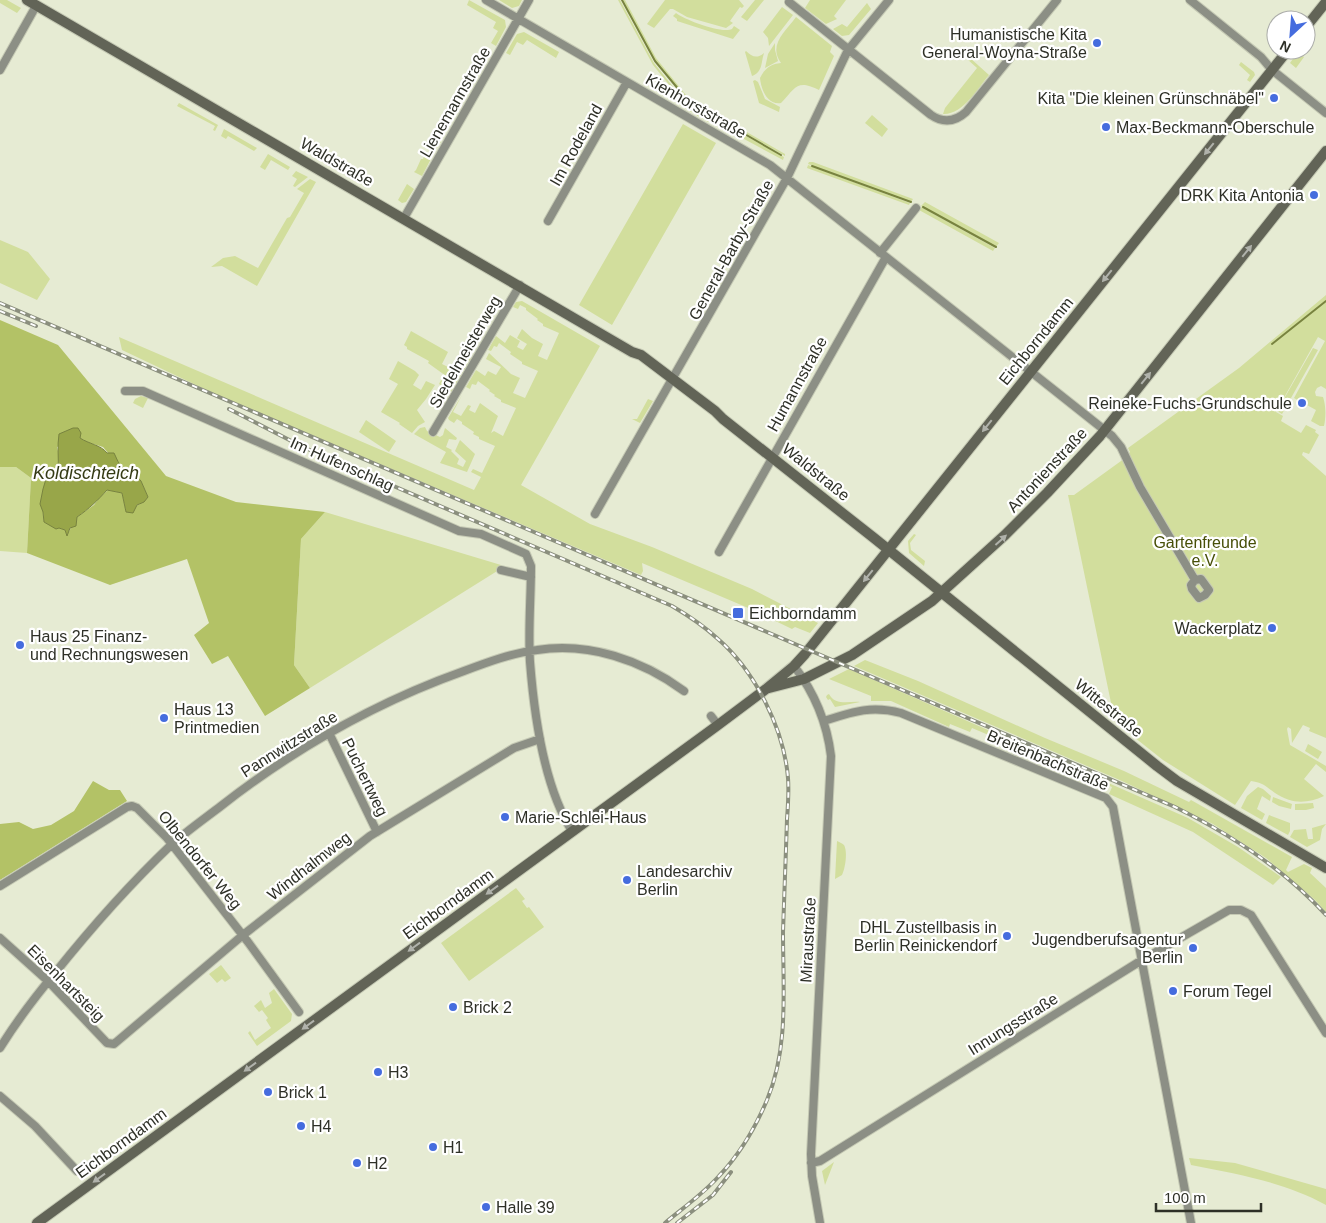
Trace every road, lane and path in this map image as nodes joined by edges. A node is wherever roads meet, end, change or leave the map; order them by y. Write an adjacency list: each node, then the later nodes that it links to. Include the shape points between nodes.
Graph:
1 (27, 0): 10 (main road, Waldstraße)
2 (486, 0): 12 (street, Kienhorststraße)
3 (529, 0): 12 (street, Lienemannstraße)
4 (889, 0): 13 (street, General-Barby-Straße)
5 (1057, 0): 13 (street, via 966,112 954,120 933,117)
6 (1190, 0): 9 (street)
7 (789, 2): 13 (street)
8 (1326, 2): 11 (main road)
9 (1201, 3): 16 (street)
10 (36, 6): 15 (street); 22 (main road, Waldstraße)
11 (1316, 14)
12 (518, 18): 17 (street, Kienhorststraße); 22 (street, Lienemannstraße)
13 (848, 50): 20 (street, General-Barby-Straße)
14 (1280, 60): 16 (main road, Eichborndamm)
15 (0, 70)
16 (1272, 70): 18 (street); 26 (main road, Eichborndamm, one-way to 26)
17 (627, 82): 20 (street, Kienhorststraße); 23 (street, Im Rodeland)
18 (1326, 113)
19 (1326, 151): 29 (main road, Antonienstraße, one-way to 19)
20 (787, 178): 24 (street, Kienhorststraße); 27 (street, General-Barby-Straße)
21 (916, 208): 24 (street)
22 (404, 218): 25 (main road, Waldstraße)
23 (548, 221)
24 (883, 255): 26 (street, Kienhorststraße); 31 (street, Humannstraße)
25 (520, 285): 27 (main road, Waldstraße, via 632,352); 30 (street, Siedelmeisterweg)
26 (1030, 372): 29 (street, Kienhorststraße); 33 (main road, Eichborndamm, one-way to 33)
27 (672, 381): 31 (main road, Waldstraße, via 711,415 722,419); 32 (street, General-Barby-Straße)
28 (124, 390): 36 (street, Im Hufenschlag, via 142,391 460,531 481,534 526,554)
29 (1104, 430): 37 (street, Kienhorststraße, via 1114,437 1124,452 1140,487); 38 (main road, Antonienstraße, one-way to 29, via 1025,516)
30 (434, 432)
31 (772, 457): 33 (main road, Waldstraße); 34 (street, Humannstraße)
32 (595, 514)
33 (889, 550): 38 (main road, Wittestraße); 40 (main road, Eichborndamm, one-way to 40)
34 (719, 552)
35 (501, 570): 36 (street)
36 (531, 577): 39 (street, Im Hufenschlag)
37 (1195, 580)
38 (942, 592): 41 (main road, Antonienstraße, via 852,655); 52 (main road, Wittestraße, via 1177,781)
39 (530, 651): 43 (street, Pannwitzstraße, via 571,649 608,654 645,667); 47 (street, Pannwitzstraße, via 497,659 420,688); 48 (street, Im Hufenschlag)
40 (794, 666): 41 (street, Miraustraße); 42 (main road, Eichborndamm)
41 (804, 679): 42 (main road, Antonienstraße); 45 (street, Miraustraße)
42 (766, 689): 46 (main road, Eichborndamm)
43 (684, 691)
44 (711, 716): 46 (street)
45 (824, 721): 56 (street, Breitenbachstraße, via 871,709 902,713 1108,799 1113,807); 63 (street, Miraustraße, via 831,756)
46 (718, 725): 49 (main road, Eichborndamm)
47 (328, 733): 50 (street, Puchertweg); 51 (street, Pannwitzstraße, via 241,790)
48 (540, 739): 49 (street, Im Hufenschlag, via 552,785); 50 (street, Windhalmweg, via 514,748)
49 (572, 831): 65 (main road, Eichborndamm, one-way to 65)
50 (377, 832): 54 (street, Windhalmweg)
51 (172, 845): 53 (street, Olbendorfer Weg, via 138,808 127,807); 54 (street, Olbendorfer Weg); 57 (street, Pannwitzstraße, via 110,908)
52 (1325, 864)
53 (0, 886)
54 (243, 935): 58 (street, Olbendorfer Weg); 60 (street, Windhalmweg)
55 (0, 938): 57 (street, Eisenhartsteig)
56 (1142, 960): 59 (street, Innungsstraße, via 1229,910 1241,910 1251,915); 63 (street, Innungsstraße, via 820,1161); 67 (street, Breitenbachstraße)
57 (48, 982): 60 (street, Eisenhartsteig, via 107,1043); 61 (street, Pannwitzstraße)
58 (299, 1012)
59 (1326, 1033)
60 (114, 1044)
61 (0, 1048)
62 (0, 1096): 64 (street, via 35,1126)
63 (811, 1162): 66 (street, Miraustraße)
64 (77, 1171)
65 (37, 1223)
66 (820, 1223)
67 (1191, 1223)

